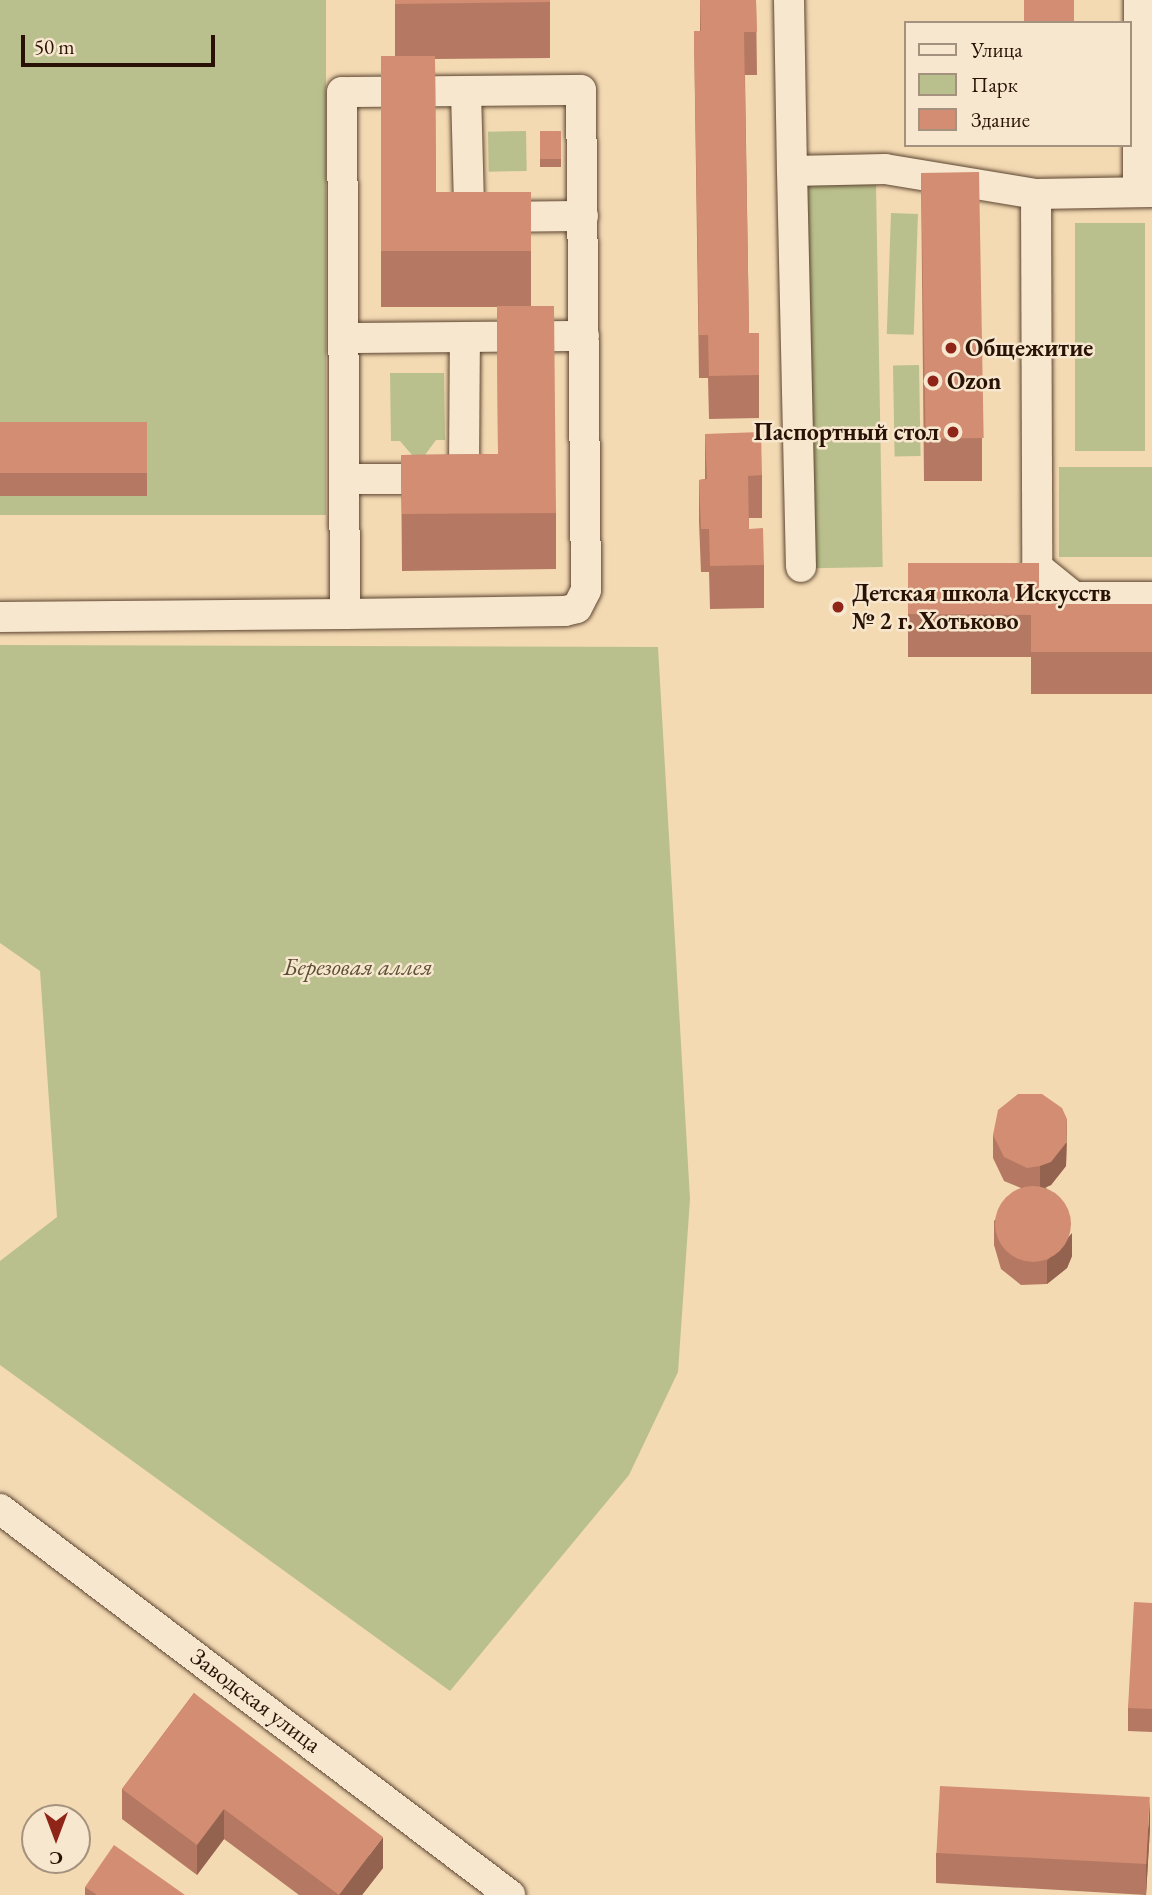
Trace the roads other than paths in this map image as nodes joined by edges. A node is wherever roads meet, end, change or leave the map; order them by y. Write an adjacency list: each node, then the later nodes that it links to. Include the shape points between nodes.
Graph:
1 (789, 0): 4 (street)
2 (1139, 0): 5 (street)
3 (466, 91): 7 (street, via 469,209 484,217); 7 (street, via 581,90); 10 (street, via 342,92)
4 (792, 171): 6 (street, via 885,169); 12 (street)
5 (1145, 192): 6 (street)
6 (1036, 194): 13 (street, via 1023,570 1074,597)
7 (583, 216): 8 (street)
8 (584, 336): 9 (street); 14 (street, via 585,600 565,611)
9 (465, 337): 10 (street); 11 (street, via 464,469 443,479)
10 (344, 338): 11 (street)
11 (344, 479): 14 (street)
12 (801, 567)
13 (1152, 597)
14 (345, 614): 15 (street)
15 (0, 617)
16 (0, 1509): 17 (street, Заводская улица)
17 (510, 1895)

